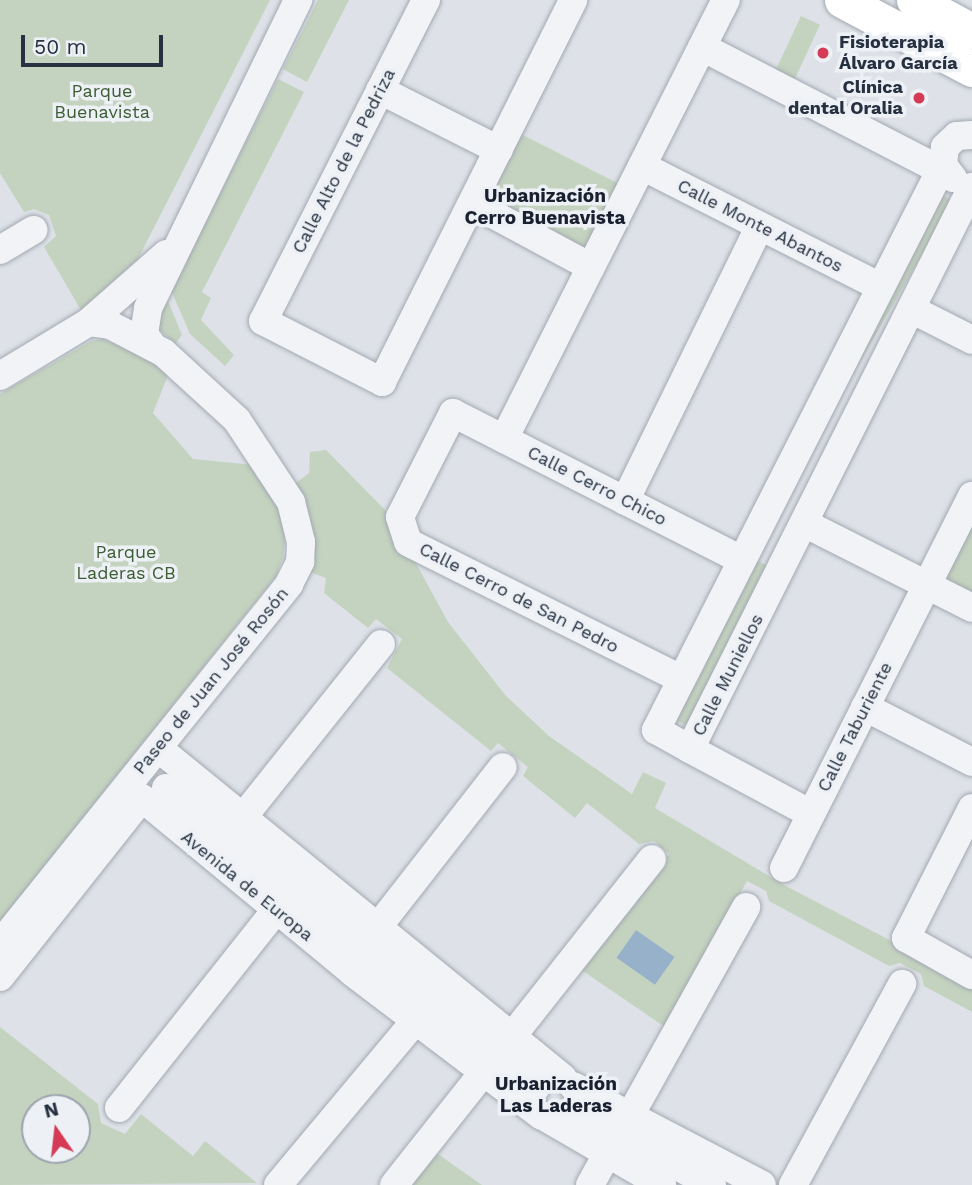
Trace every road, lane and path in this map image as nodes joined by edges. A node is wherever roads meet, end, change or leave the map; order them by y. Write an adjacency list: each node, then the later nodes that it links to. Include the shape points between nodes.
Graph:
1 (298, 0): 20 (street)
2 (426, 0): 10 (street, Calle Alto de la Pedriza)
3 (573, 0): 12 (street)
4 (726, 0): 8 (street)
5 (842, 0): 9 (main road)
6 (914, 0): 7 (main road)
7 (972, 31)
8 (702, 47): 13 (street, via 934,167); 14 (street)
9 (972, 69)
10 (380, 90): 12 (street); 17 (street, Calle Alto de la Pedriza, via 263,321 382,382)
11 (972, 135): 13 (street, Calle Muniellos, via 948,142)
12 (499, 150): 17 (street)
13 (943, 165): 15 (street, via 954,179); 23 (street, Calle Muniellos)
14 (642, 166): 18 (street, Calle Monte Abantos); 22 (street)
15 (972, 181)
16 (972, 187): 24 (street, Calle Muniellos)
17 (472, 203): 22 (street)
18 (760, 226): 23 (street, Calle Monte Abantos); 32 (street)
19 (33, 230): 21 (street)
20 (177, 242): 25 (street, via 152,270); 27 (street, via 143,322)
21 (0, 250)
22 (591, 267): 30 (street)
23 (879, 286): 34 (street, Calle Muniellos)
24 (911, 309): 26 (street); 33 (street, Calle Muniellos)
25 (89, 322): 27 (street, Paseo de Juan José Rosón, via 110,325); 28 (street)
26 (972, 340)
27 (152, 345): 41 (street, Paseo de Juan José Rosón, via 215,396 258,447 291,502 301,542 300,562 289,584)
28 (0, 376)
29 (453, 413): 30 (street, Calle Cerro Chico); 38 (street, Calle Cerro de San Pedro, via 400,517 408,542)
30 (504, 439): 32 (street, Calle Cerro Chico)
31 (972, 496): 35 (street, Calle Taburiente)
32 (625, 500): 34 (street, Calle Cerro Chico)
33 (804, 523): 35 (street); 40 (street, Calle Muniellos)
34 (742, 560): 38 (street, Calle Muniellos)
35 (927, 585): 36 (street); 39 (street, Calle Taburiente)
36 (972, 608)
37 (381, 644): 47 (street)
38 (681, 680): 40 (street, Calle Muniellos, via 656,730)
39 (865, 707): 42 (street); 46 (street, Calle Taburiente)
40 (690, 749): 46 (street)
41 (165, 750): 44 (street, Paseo de Juan José Rosón); 44 (street, via 172,772); 47 (street)
42 (972, 762)
43 (503, 766): 54 (street)
44 (145, 791): 51 (street, Avenida de Europa); 53 (street, Avenida de Europa); 56 (street, Paseo de Juan José Rosón); 59 (street)
45 (972, 808): 58 (street, via 905,938)
46 (811, 814): 49 (street, Calle Taburiente)
47 (243, 817): 50 (street)
48 (652, 859): 64 (street)
49 (784, 868)
50 (310, 873): 51 (street, Avenida de Europa); 54 (street)
51 (283, 881): 55 (street, Avenida de Europa)
52 (746, 907): 69 (street)
53 (276, 910): 57 (street, Avenida de Europa); 68 (street)
54 (377, 929): 60 (street)
55 (350, 936): 57 (street); 62 (street, Avenida de Europa)
56 (0, 944)
57 (352, 972): 63 (street, Avenida de Europa)
58 (972, 975)
59 (0, 977)
60 (436, 977): 62 (street); 64 (street)
61 (902, 984): 79 (street)
62 (439, 1006): 66 (street, Avenida de Europa)
63 (415, 1021): 65 (street, Avenida de Europa); 73 (street)
64 (513, 1035): 67 (street)
65 (482, 1074): 70 (street, Avenida de Europa); 74 (street)
66 (536, 1088): 67 (street, via 546,1079); 70 (street, via 534,1105)
67 (570, 1091): 69 (street); 70 (street, via 561,1120); 77 (street)
68 (119, 1108)
69 (631, 1114): 71 (street)
70 (545, 1117): 72 (street, Avenida de Europa)
71 (697, 1150): 77 (street); 78 (street)
72 (607, 1154): 75 (street); 76 (street, Avenida de Europa)
73 (278, 1185)
74 (394, 1185)
75 (590, 1185)
76 (662, 1185)
77 (711, 1185)
78 (762, 1185)
79 (793, 1185)

